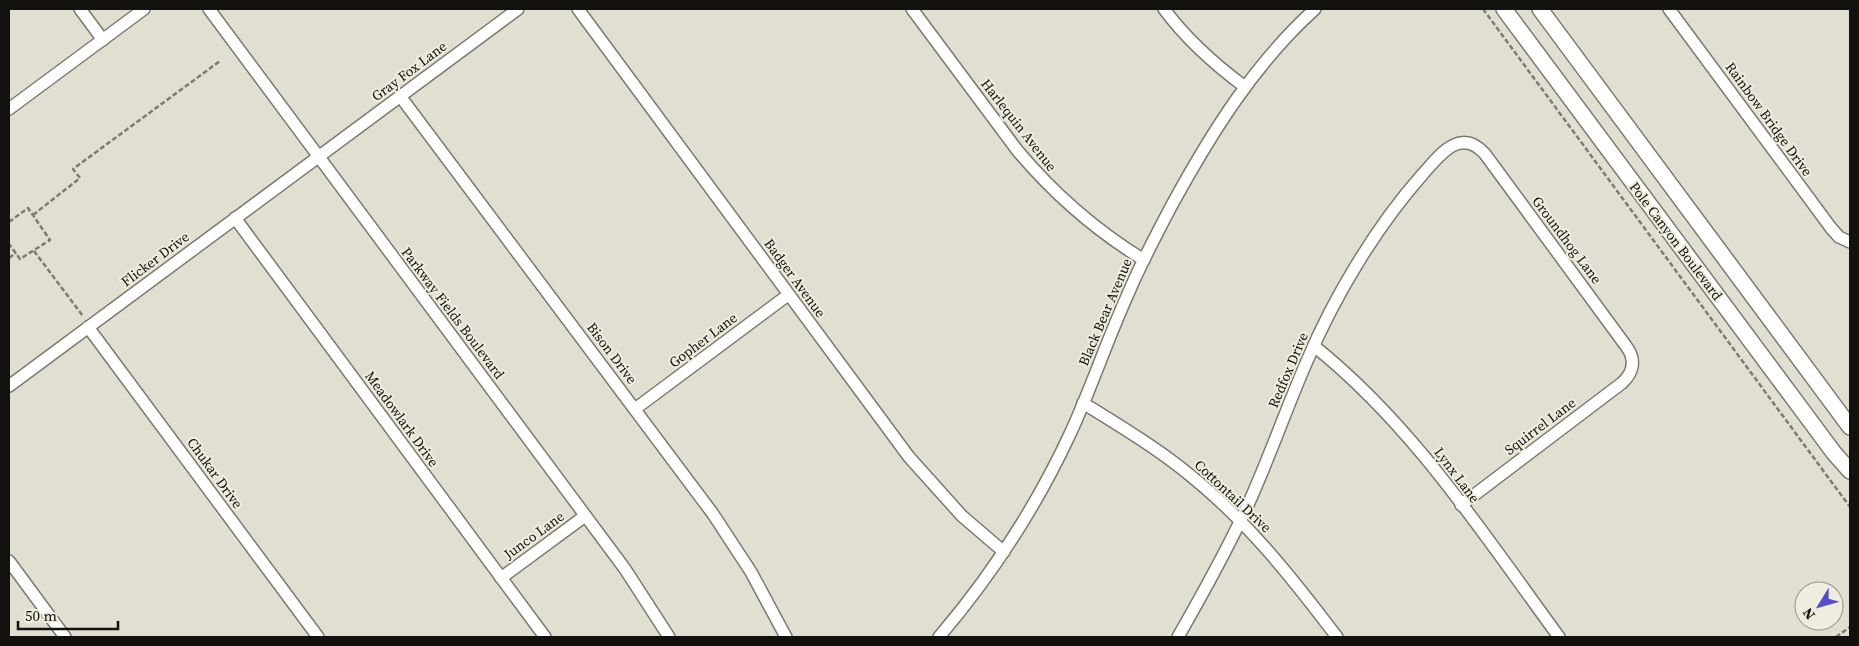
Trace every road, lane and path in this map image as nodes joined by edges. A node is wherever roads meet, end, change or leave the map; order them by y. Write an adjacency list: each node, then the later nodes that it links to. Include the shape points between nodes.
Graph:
1 (80, 9): 13 (street)
2 (144, 9): 13 (street)
3 (209, 9): 19 (street, Parkway Fields Boulevard)
4 (518, 9): 16 (street, Gray Fox Lane)
5 (578, 9): 30 (street, Badger Avenue)
6 (912, 9): 29 (street, Harlequin Avenue, via 1016,150 1037,173 1083,217)
7 (1164, 9): 15 (street, via 1203,54)
8 (1316, 9): 15 (street, Black Bear Avenue, via 1285,39)
9 (1483, 9): 41 (path)
10 (1504, 9): 39 (street, Pole Canyon Boulevard, via 1834,453)
11 (1540, 9): 38 (street, Pole Canyon Boulevard)
12 (1669, 9): 24 (street, Rainbow Bridge Drive, via 1831,228)
13 (103, 40): 17 (street)
14 (220, 60): 20 (path, via 73,169 80,178)
15 (1245, 87): 29 (street, Black Bear Avenue, via 1205,147)
16 (400, 96): 19 (street, Gray Fox Lane); 37 (street, Bison Drive)
17 (9, 109)
18 (1464, 143): 33 (street, Redfox Drive, via 1446,150 1391,213 1361,258); 34 (street, Groundhog Lane, via 1475,146 1490,162 1630,350)
19 (318, 157): 22 (street, Flicker Drive); 42 (street, Parkway Fields Boulevard)
20 (34, 215): 23 (path, via 28,208); 26 (path, via 50,240)
21 (9, 217): 23 (path)
22 (235, 218): 32 (street, Flicker Drive); 46 (street, Meadowlark Drive)
23 (10, 221)
24 (1850, 242)
25 (9, 244): 27 (path)
26 (34, 250): 27 (path, via 20,259); 31 (path)
27 (16, 253): 28 (path)
28 (9, 258)
29 (1144, 260): 36 (street, Black Bear Avenue)
30 (788, 295): 37 (street, Gopher Lane); 44 (street, Badger Avenue, via 914,463 962,516)
31 (83, 316)
32 (88, 327): 35 (street, Flicker Drive); 49 (street, Chukar Drive)
33 (1314, 346): 40 (street, Lynx Lane, via 1350,376 1395,422); 43 (street, Redfox Drive)
34 (1632, 367): 40 (street, Squirrel Lane, via 1627,379)
35 (9, 386)
36 (1083, 403): 43 (street, Cottontail Drive, via 1167,457); 44 (street, Black Bear Avenue, via 1052,471)
37 (635, 409): 52 (street, Bison Drive, via 733,542)
38 (1850, 427)
39 (1850, 470)
40 (1461, 505): 56 (street, Lynx Lane)
41 (1850, 507)
42 (585, 516): 46 (street, Junco Lane); 51 (street, Parkway Fields Boulevard)
43 (1240, 521): 54 (street, Redfox Drive); 55 (street, Cottontail Drive, via 1283,567)
44 (1004, 552): 53 (street, Black Bear Avenue)
45 (9, 561): 48 (street)
46 (501, 578): 50 (street, Meadowlark Drive)
47 (1850, 627): 57 (path)
48 (65, 637)
49 (318, 637)
50 (545, 637)
51 (669, 637)
52 (786, 637)
53 (940, 637)
54 (1178, 637)
55 (1337, 637)
56 (1560, 637)
57 (1836, 637)

